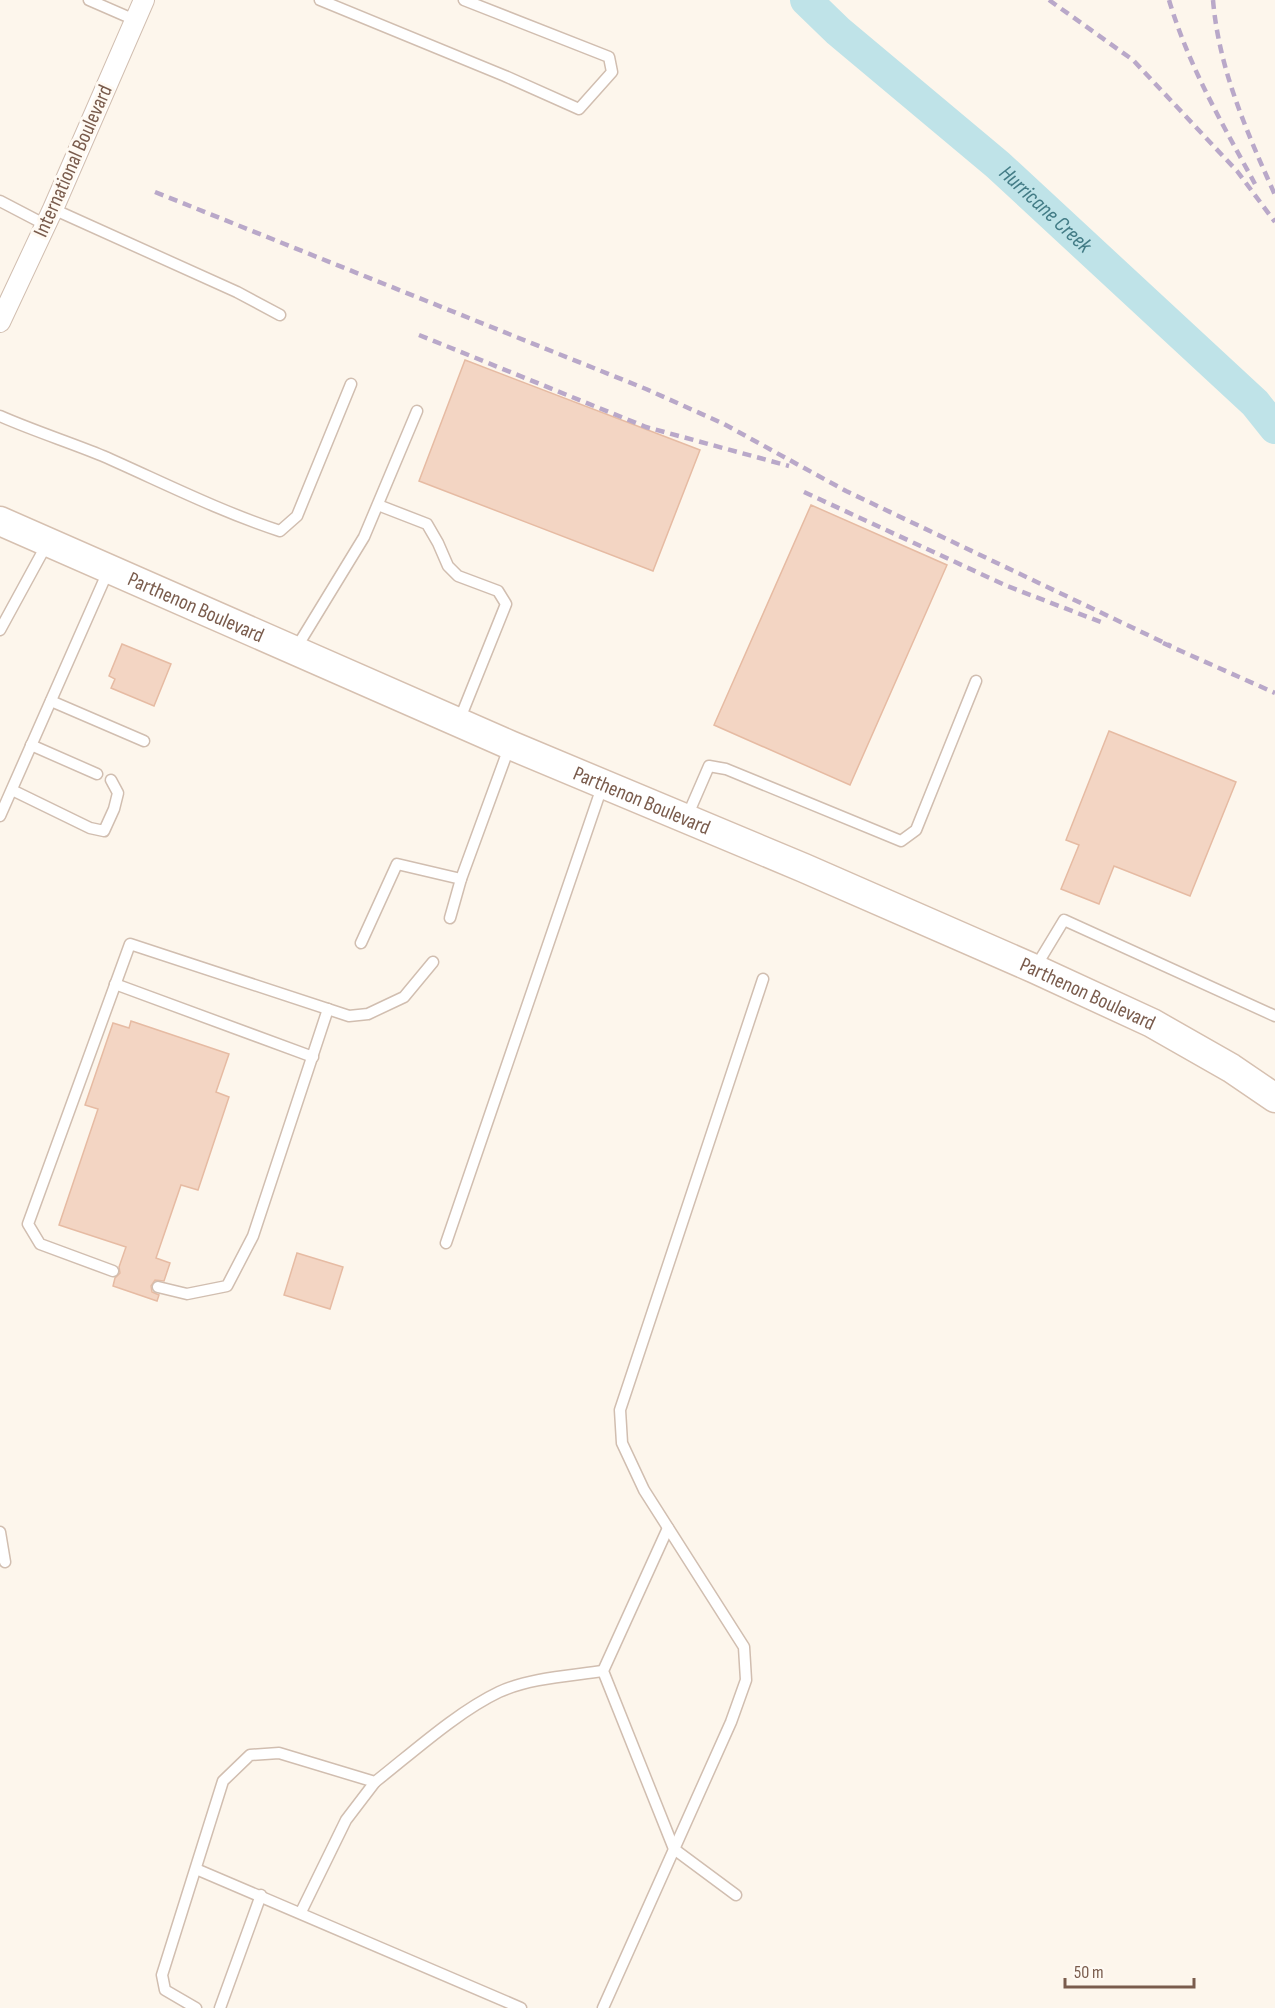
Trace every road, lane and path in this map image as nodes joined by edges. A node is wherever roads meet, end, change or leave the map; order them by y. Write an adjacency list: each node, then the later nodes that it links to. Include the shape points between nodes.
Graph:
1 (89, 0): 5 (lane)
2 (144, 0): 5 (street, International Boulevard)
3 (320, 0): 4 (lane, via 579,109 612,72 609,57)
4 (464, 0)
5 (135, 20): 7 (street, International Boulevard)
6 (0, 201): 7 (lane)
7 (49, 217): 8 (lane, via 237,292); 9 (street, International Boulevard)
8 (280, 315)
9 (0, 322)
10 (351, 384): 12 (lane, via 297,516 280,531)
11 (417, 411): 13 (lane)
12 (0, 416)
13 (378, 505): 18 (lane, via 364,537); 21 (lane, via 427,524 448,566 459,576 498,591 506,604)
14 (0, 521): 15 (main road, Parthenon Boulevard)
15 (48, 542): 16 (main road, Parthenon Boulevard); 17 (lane)
16 (109, 569): 18 (main road, Parthenon Boulevard); 20 (lane)
17 (0, 630)
18 (295, 650): 21 (main road, Parthenon Boulevard)
19 (976, 681): 30 (lane, via 916,830 901,841 726,769 709,766)
20 (51, 701): 22 (lane); 24 (lane)
21 (459, 722): 23 (main road, Parthenon Boulevard)
22 (144, 741)
23 (510, 745): 27 (main road, Parthenon Boulevard); 31 (lane)
24 (31, 746): 25 (lane); 28 (lane)
25 (98, 774)
26 (111, 780): 28 (lane, via 118,793 104,831)
27 (603, 783): 30 (main road, Parthenon Boulevard); 42 (lane)
28 (12, 790): 29 (lane)
29 (0, 816)
30 (686, 819): 35 (main road, Parthenon Boulevard)
31 (461, 879): 32 (lane); 33 (lane, via 397,864)
32 (450, 918)
33 (361, 943)
34 (433, 962): 38 (lane, via 404,998 368,1014 349,1016)
35 (1035, 969): 39 (lane, via 1064,920); 41 (main road, Parthenon Boulevard, via 1152,1023)
36 (763, 979): 45 (lane, via 620,1410 622,1443 644,1490)
37 (115, 984): 38 (lane, via 130,944); 40 (lane); 43 (lane, via 28,1224 40,1244)
38 (328, 1009): 40 (lane)
39 (1275, 1016)
40 (312, 1056): 44 (lane, via 252,1236 227,1286 187,1294)
41 (1275, 1098)
42 (446, 1242)
43 (113, 1271)
44 (158, 1287)
45 (668, 1528): 48 (lane); 50 (lane, via 744,1647 746,1680)
46 (0, 1532): 47 (lane)
47 (5, 1562)
48 (603, 1671): 49 (lane, via 531,1682 499,1692 462,1715); 50 (lane)
49 (375, 1782): 51 (lane, via 279,1753 250,1755 223,1781); 54 (lane, via 346,1820)
50 (674, 1849): 53 (lane); 58 (lane)
51 (196, 1869): 52 (lane); 55 (lane, via 162,1975 165,1990)
52 (261, 1895): 54 (lane); 56 (lane)
53 (736, 1895)
54 (301, 1912): 57 (lane)
55 (196, 2008)
56 (220, 2008)
57 (521, 2008)
58 (603, 2008)

